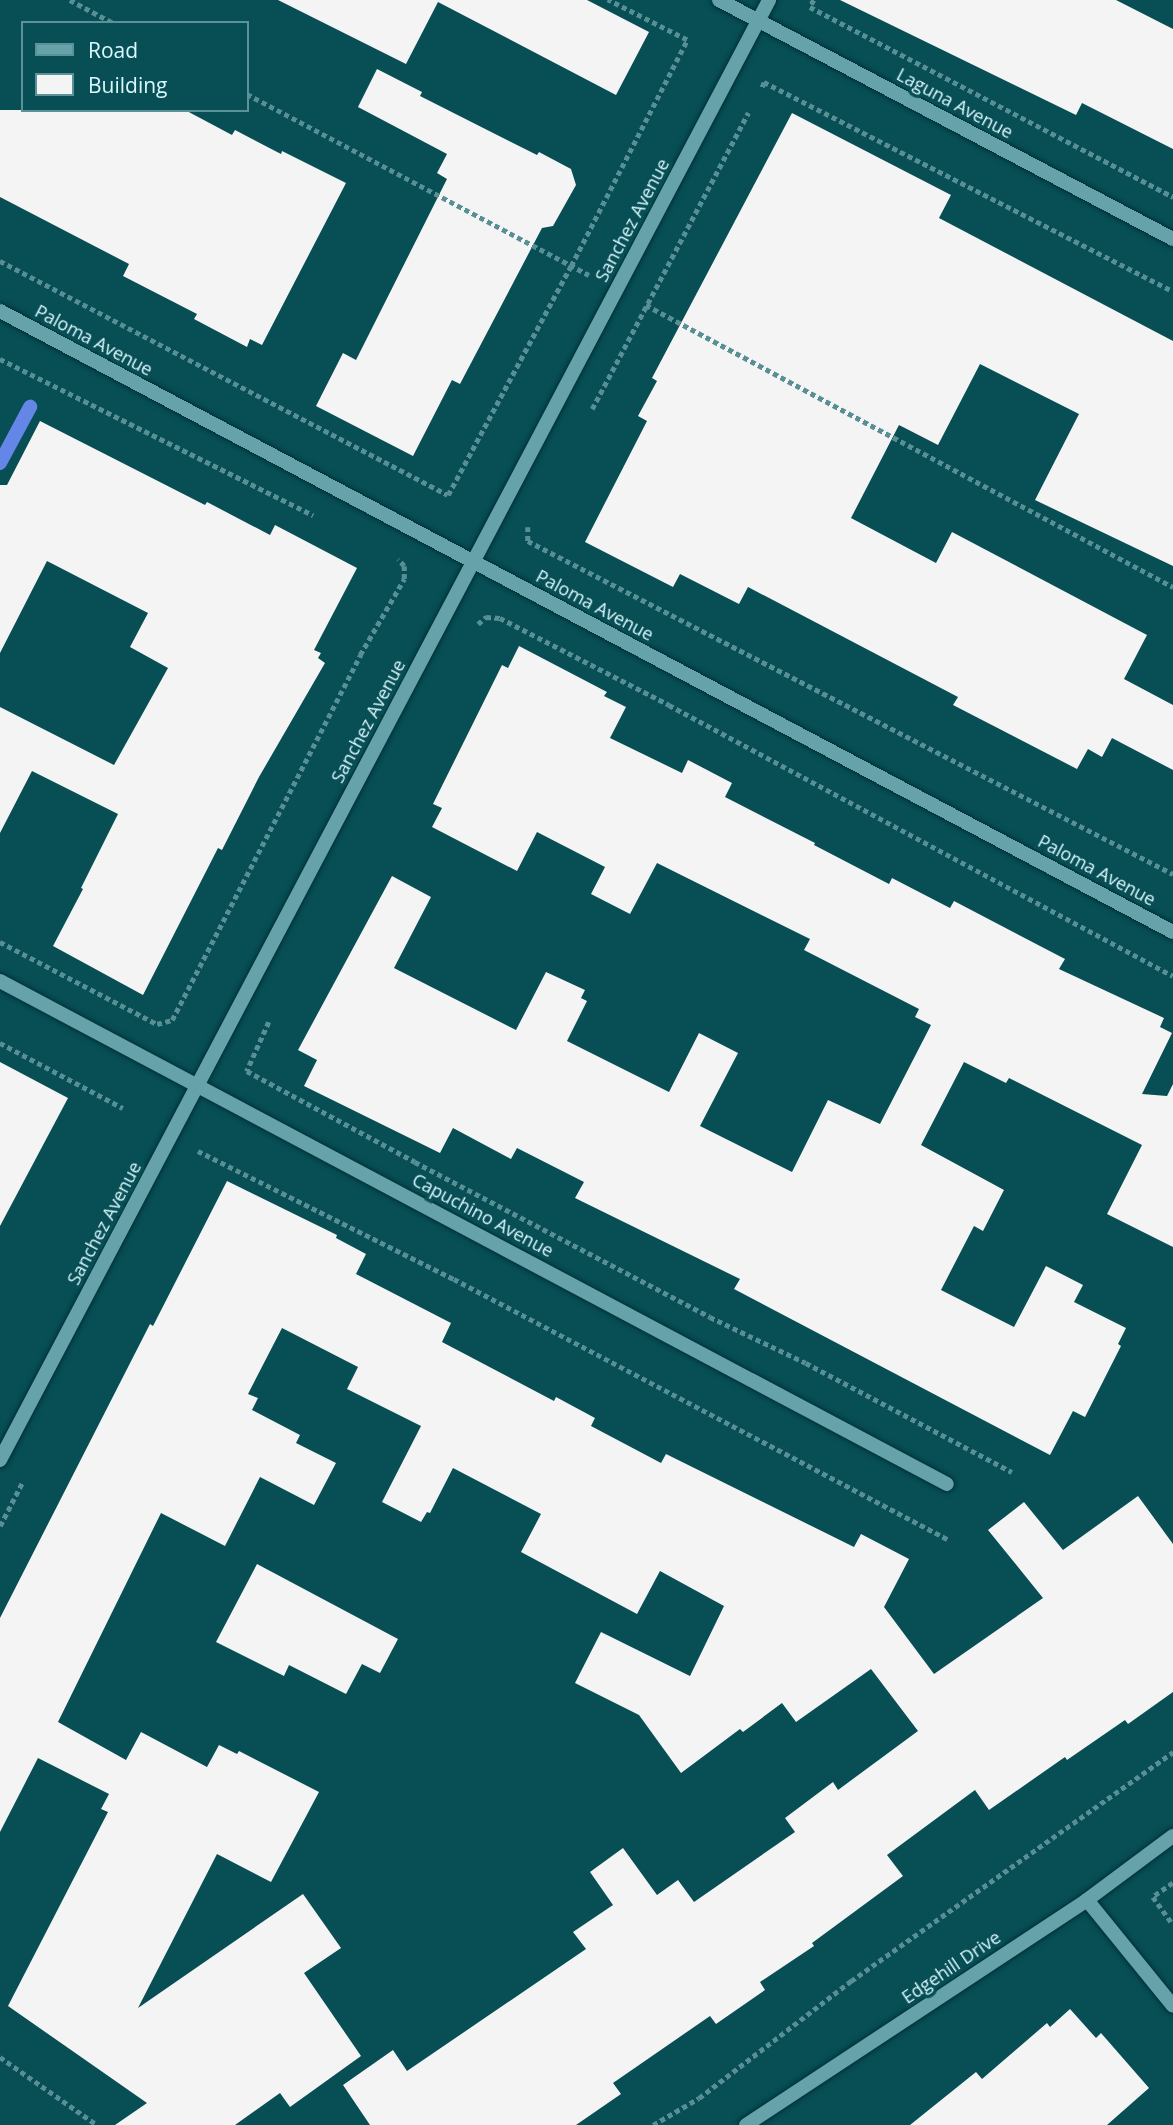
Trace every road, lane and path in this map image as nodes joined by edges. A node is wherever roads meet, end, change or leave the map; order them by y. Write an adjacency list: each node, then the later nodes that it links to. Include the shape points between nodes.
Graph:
1 (70, 0): 6 (path)
2 (608, 0): 14 (path, via 687,40)
3 (719, 0): 7 (street, Laguna Avenue)
4 (769, 0): 7 (street, Sanchez Avenue)
5 (814, 0): 11 (path, via 810,7)
6 (109, 21)
7 (759, 21): 12 (street, Laguna Avenue); 15 (street, Sanchez Avenue)
8 (758, 94): 16 (path, via 764,82)
9 (248, 95): 14 (path)
10 (752, 106): 17 (path)
11 (1173, 197)
12 (1173, 239)
13 (0, 261): 14 (path, via 448,495)
14 (571, 266): 15 (path)
15 (617, 290): 17 (path); 24 (street, Sanchez Avenue)
16 (1173, 291)
17 (648, 307): 20 (path); 25 (path)
18 (0, 311): 24 (street, Paloma Avenue)
19 (0, 359): 22 (path)
20 (588, 417)
21 (534, 515): 27 (path, via 528,541)
22 (322, 520)
23 (396, 557): 29 (path, via 404,566 404,579 360,655 172,1020 157,1024)
24 (474, 563): 28 (street, Paloma Avenue); 34 (street, Sanchez Avenue)
25 (1173, 587)
26 (472, 635): 30 (path, via 486,617 500,618)
27 (1173, 874)
28 (1173, 932)
29 (0, 942)
30 (1173, 976)
31 (0, 981): 34 (street, Capuchino Avenue)
32 (271, 1018): 38 (path, via 247,1070 538,1227)
33 (0, 1043): 35 (path)
34 (198, 1084): 37 (street, Sanchez Avenue); 39 (street, Capuchino Avenue)
35 (122, 1108)
36 (198, 1151): 40 (path, via 454,1279)
37 (0, 1460)
38 (1012, 1472)
39 (947, 1484)
40 (949, 1539)
41 (1173, 1752): 49 (path, via 851,1981 699,2098)
42 (1173, 1836): 44 (street, Edgehill Drive)
43 (1173, 1883): 45 (path, via 1153,1897)
44 (1087, 1900): 46 (street); 50 (street, Edgehill Drive)
45 (1173, 1925)
46 (1173, 2006)
47 (0, 2057): 48 (path)
48 (97, 2125)
49 (653, 2125)
50 (747, 2125)

